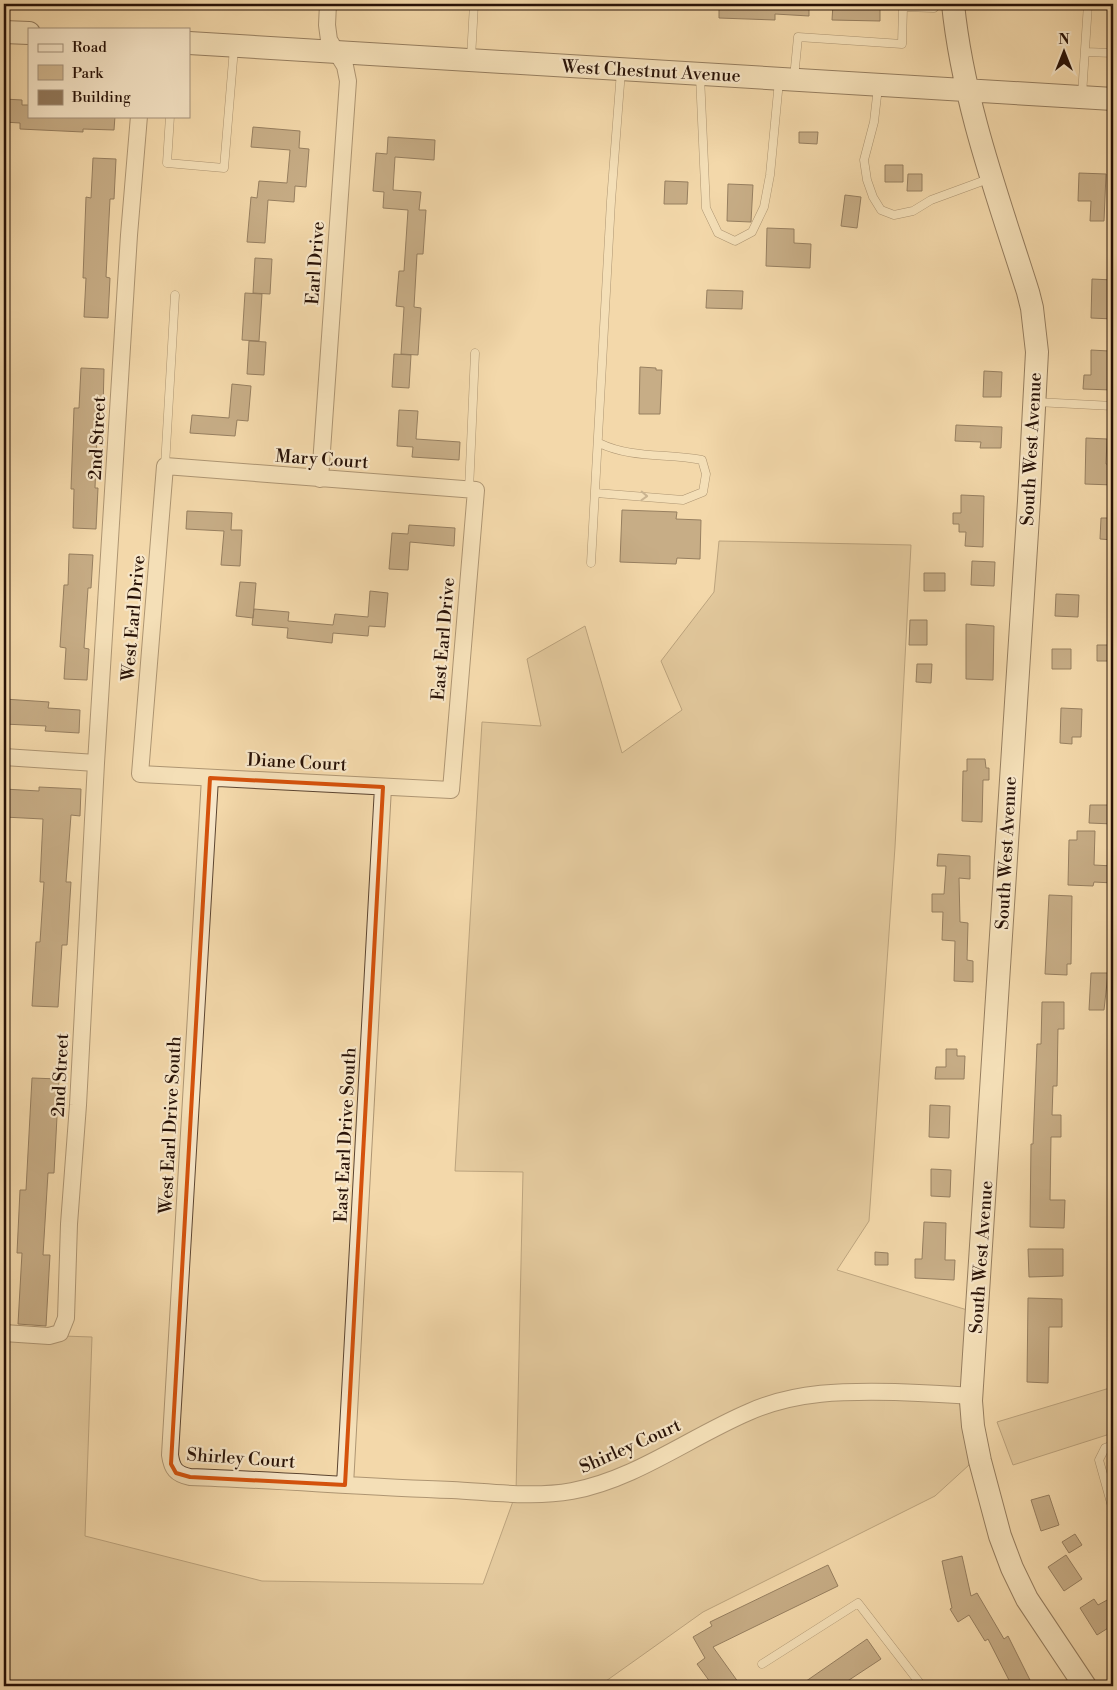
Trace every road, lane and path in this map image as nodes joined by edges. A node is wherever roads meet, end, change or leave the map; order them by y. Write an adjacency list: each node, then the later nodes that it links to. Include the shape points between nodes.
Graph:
1 (328, 4): 10 (street, Earl Drive, via 326,25)
2 (474, 4): 13 (lane)
3 (938, 4): 16 (lane, via 934,8 904,7 902,44 798,37)
4 (953, 4): 18 (street, South West Avenue)
5 (1088, 4): 11 (lane)
6 (4, 32): 7 (street)
7 (28, 33)
8 (190, 43): 9 (street, West Chestnut Avenue)
9 (234, 46): 10 (street, West Chestnut Avenue); 22 (lane, via 224,168 167,163)
10 (336, 52): 13 (street, West Chestnut Avenue); 30 (street, Earl Drive, via 345,66 348,81)
11 (1085, 52): 12 (lane); 19 (lane)
12 (1113, 54)
13 (471, 60): 14 (street, West Chestnut Avenue)
14 (621, 69): 15 (street, West Chestnut Avenue); 28 (lane, via 610,201)
15 (700, 74): 16 (street, West Chestnut Avenue); 16 (lane, via 706,208 718,233 735,241 752,232 764,207)
16 (786, 79): 17 (street, West Chestnut Avenue)
17 (878, 85): 18 (street, West Chestnut Avenue); 23 (lane, via 874,122 864,160 867,180 881,210 894,215 913,211 931,200)
18 (966, 90): 19 (street, West Chestnut Avenue); 23 (street, South West Avenue)
19 (1082, 98): 20 (street, West Chestnut Avenue)
20 (1113, 99)
21 (139, 118): 35 (street, 2nd Street)
22 (170, 118)
23 (992, 178): 26 (street, South West Avenue, via 1032,308 1036,352)
24 (175, 295): 29 (lane)
25 (475, 353): 31 (lane)
26 (1034, 402): 27 (lane); 41 (street, South West Avenue)
27 (1113, 406)
28 (599, 443): 32 (lane); 32 (lane, one-way to 28, via 683,500 703,492 706,474 702,460 644,456 612,450)
29 (165, 466): 30 (street, Mary Court); 36 (street, West Earl Drive)
30 (320, 479): 31 (street, Mary Court)
31 (472, 490): 39 (street, East Earl Drive)
32 (596, 493): 33 (lane)
33 (591, 563)
34 (4, 757): 35 (street)
35 (96, 763): 40 (street, 2nd Street, via 66,1318 60,1333 49,1336)
36 (140, 774): 37 (street, Diane Court)
37 (210, 778): 38 (street, Diane Court); 43 (street, West Earl Drive South, via 170,1455)
38 (383, 787): 39 (street, Diane Court); 44 (street, East Earl Drive South)
39 (451, 790)
40 (4, 1333)
41 (972, 1396): 44 (street, Shirley Court, via 865,1391 797,1396 750,1411 614,1478 566,1492 540,1494); 48 (street, South West Avenue, via 980,1462 1012,1568 1027,1599)
42 (1113, 1445): 45 (lane, via 1105,1448 1099,1460)
43 (176, 1473): 44 (street, Shirley Court, via 190,1477)
44 (345, 1485)
45 (1113, 1510)
46 (762, 1664): 47 (lane, via 858,1603)
47 (922, 1686)
48 (1085, 1686)

